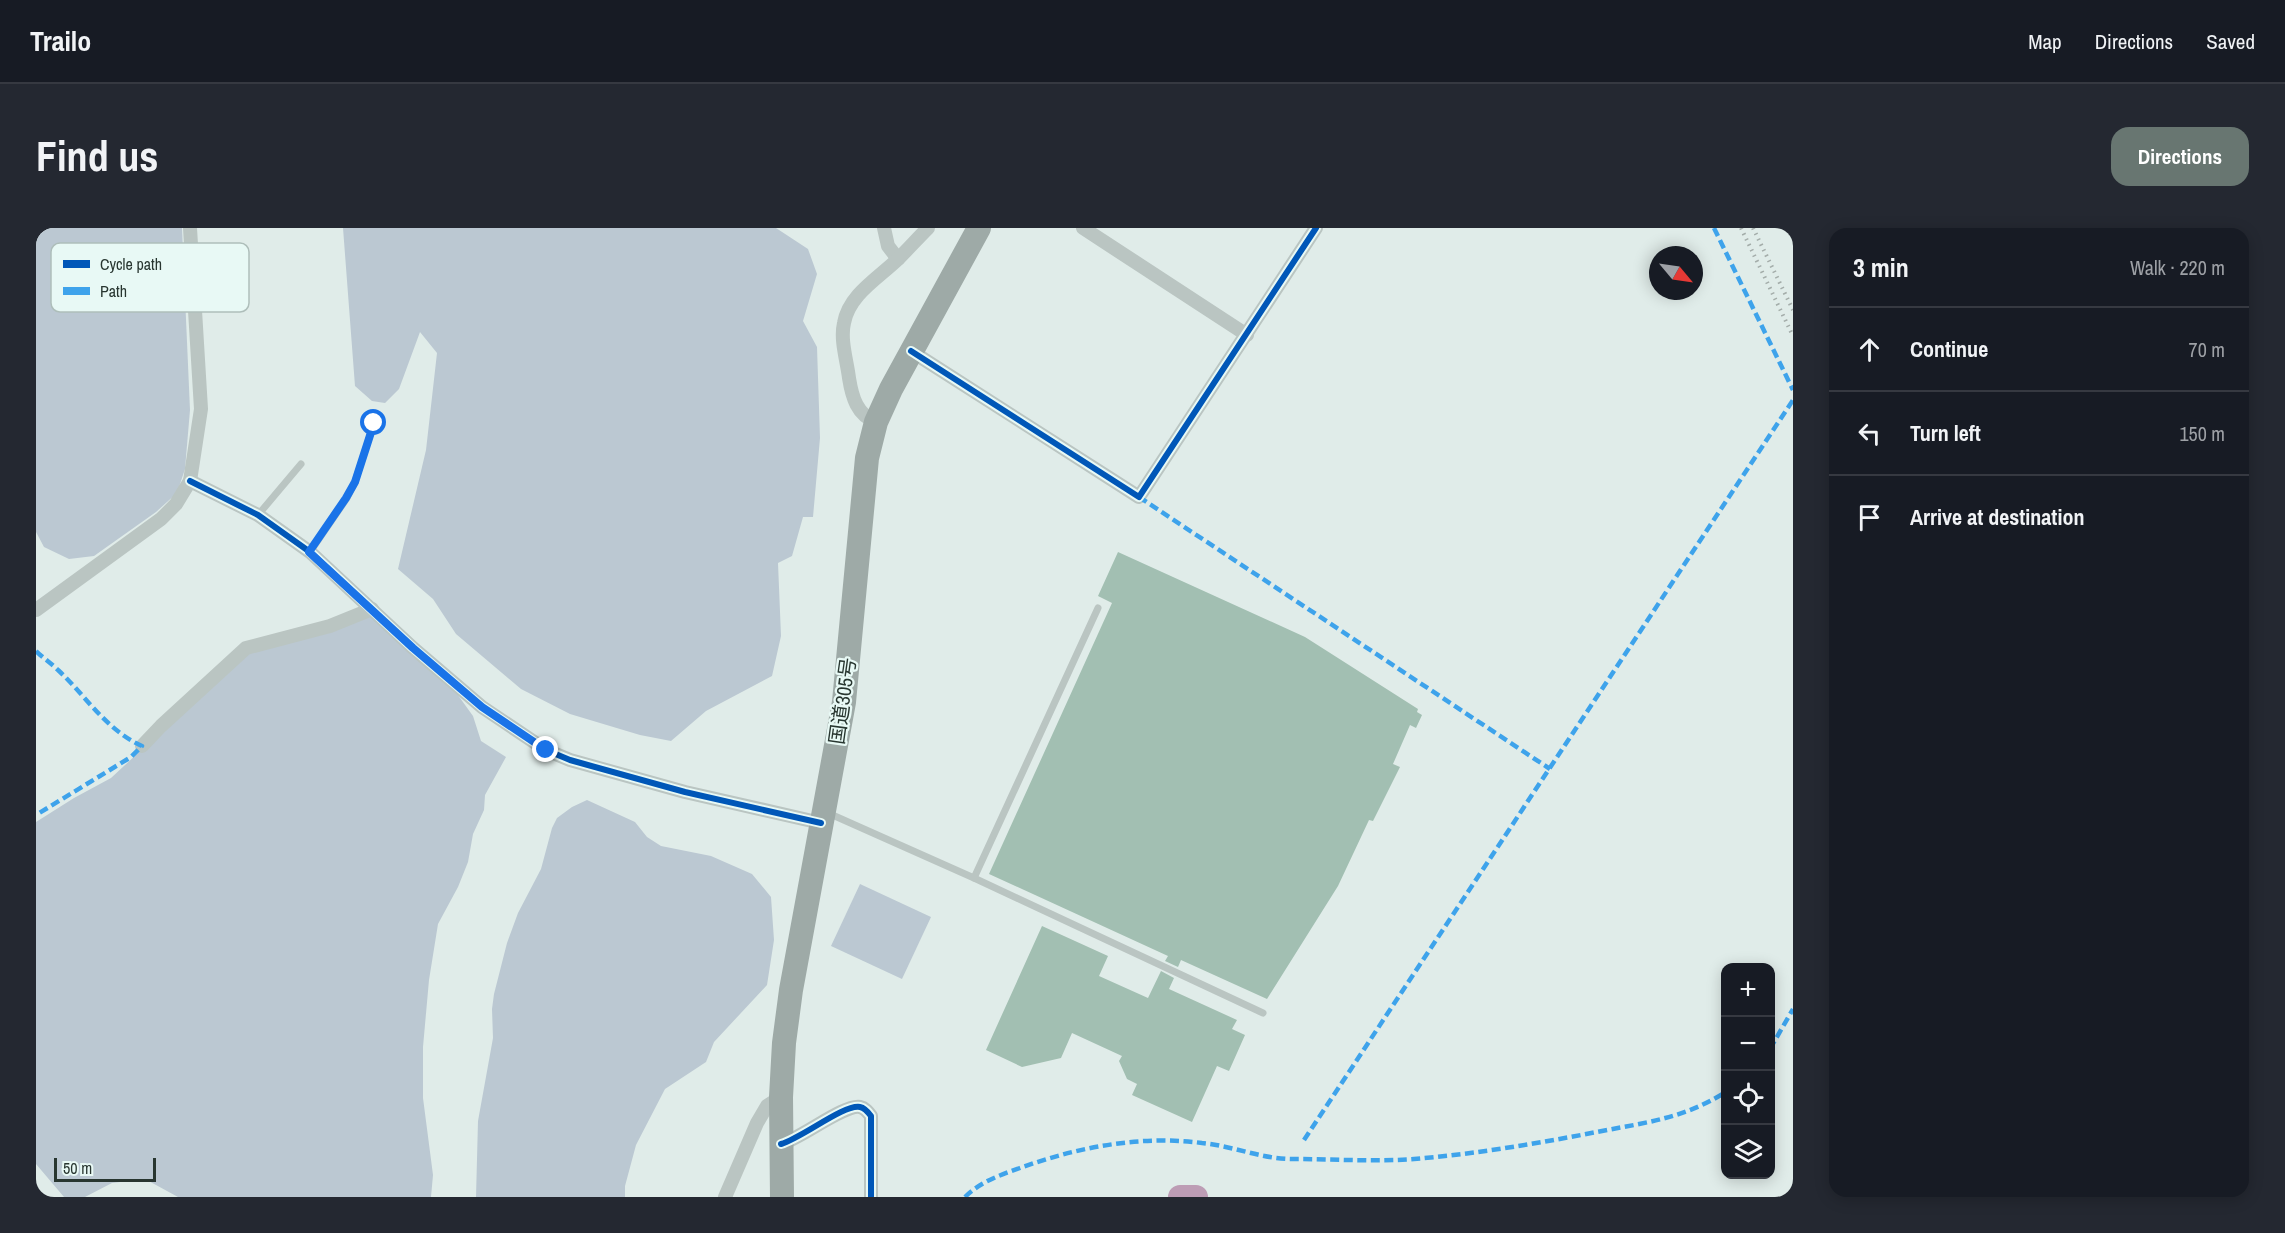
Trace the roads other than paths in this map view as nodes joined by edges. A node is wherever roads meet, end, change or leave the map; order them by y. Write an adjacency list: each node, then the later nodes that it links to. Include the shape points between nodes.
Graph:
1 (190, 228): 7 (street)
2 (884, 228): 8 (street, via 888,246)
3 (928, 228): 8 (street)
4 (979, 228): 11 (highway, 国道305号)
5 (1083, 228): 10 (street)
6 (1316, 228): 10 (street)
7 (191, 243)
8 (898, 259): 12 (street, via 857,296 844,323 852,392 866,418)
9 (195, 312): 15 (street, via 201,409)
10 (1247, 335): 11 (street, via 1139,497)
11 (911, 351): 12 (highway, 国道305号)
12 (876, 422): 22 (highway, 国道305号, via 862,496 844,702)
13 (374, 423): 17 (lane, via 355,482)
14 (301, 464): 16 (lane)
15 (190, 482): 16 (street); 20 (street, via 161,519)
16 (258, 515): 17 (street)
17 (309, 552): 19 (street)
18 (1098, 608): 23 (lane)
19 (372, 609): 21 (street, via 330,626 246,648); 22 (street, via 482,707 546,750 685,792)
20 (36, 610)
21 (142, 746)
22 (822, 817): 23 (lane); 25 (highway, 国道305号, via 791,990)
23 (974, 878): 24 (lane)
24 (1263, 1013)
25 (781, 1097): 26 (highway, 国道305号); 27 (street, via 767,1106 757,1123)
26 (781, 1144): 28 (highway, 国道305号); 29 (street, via 843,1111 859,1106 866,1109 870,1116)
27 (725, 1197)
28 (782, 1197)
29 (871, 1197)

